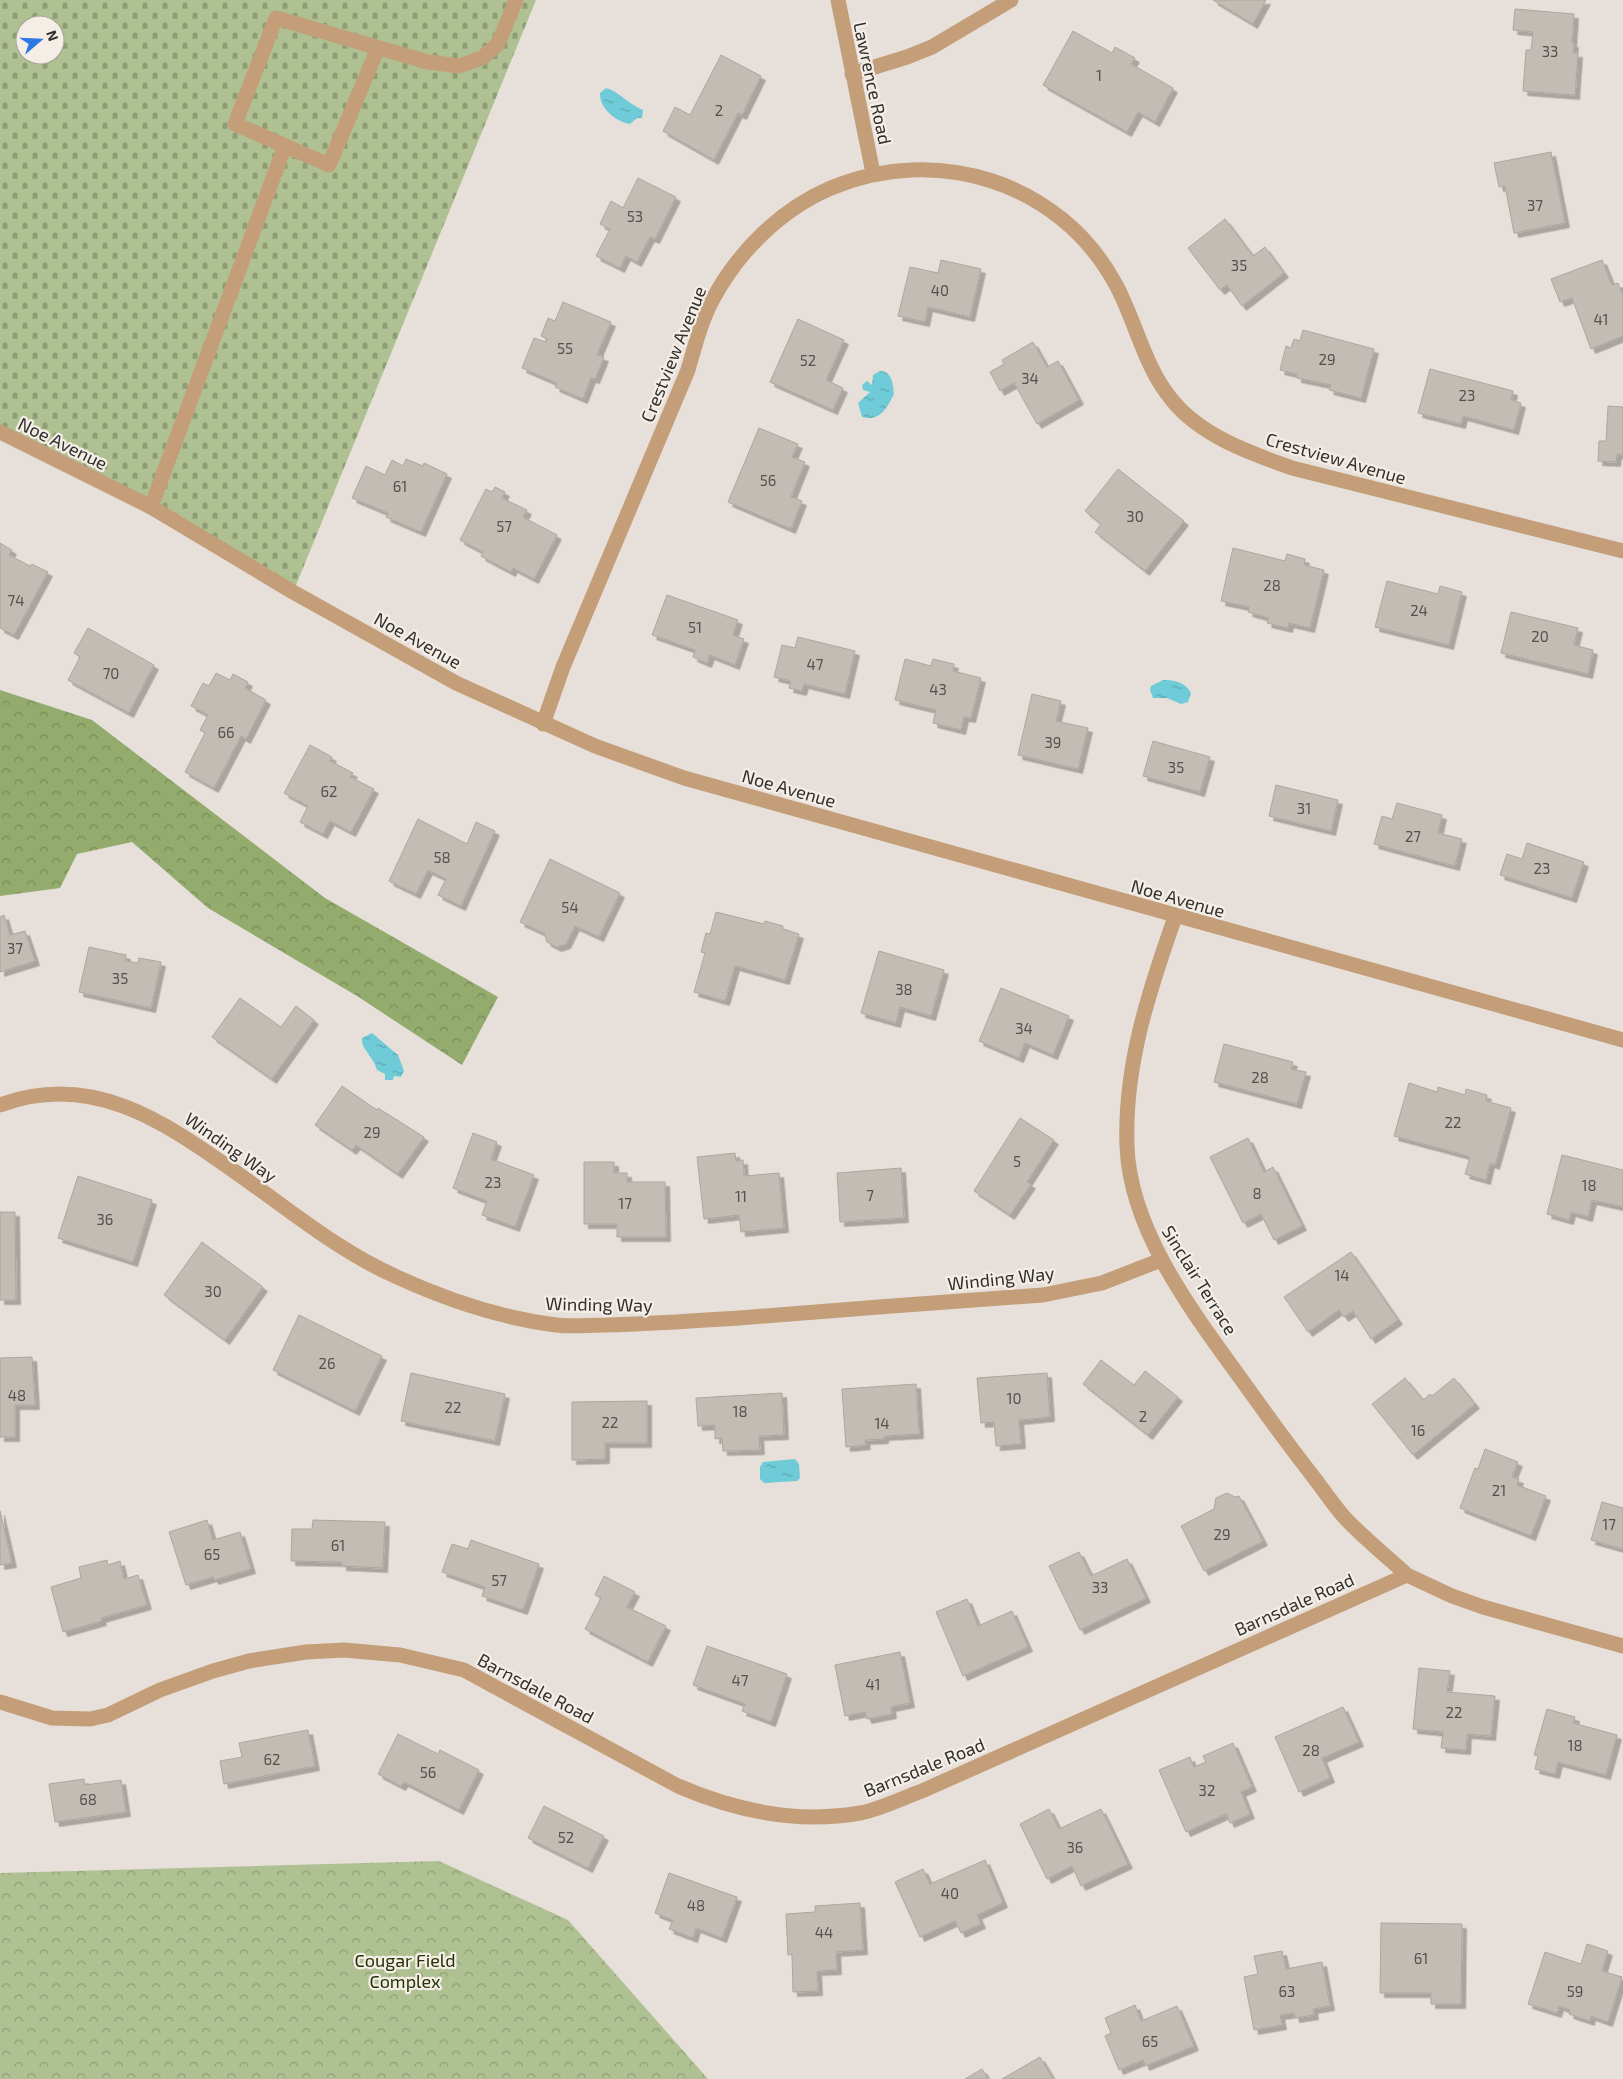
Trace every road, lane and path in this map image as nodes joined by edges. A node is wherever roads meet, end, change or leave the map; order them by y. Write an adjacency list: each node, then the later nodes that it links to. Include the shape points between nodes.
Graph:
1 (516, 0): 4 (street, via 498,44 482,58 459,66 444,65)
2 (838, 0): 5 (street, Lawrence Road)
3 (1010, 0): 5 (street, via 932,47)
4 (378, 48): 6 (street, via 329,165); 6 (street, via 276,18 235,124)
5 (852, 74): 7 (street, Lawrence Road)
6 (285, 146): 9 (street)
7 (873, 173): 10 (street, Crestview Avenue, via 910,168 948,170 985,178 1020,192 1067,224 1093,251 1115,282 1152,369 1172,401 1217,436 1292,468); 11 (street, Crestview Avenue, via 819,193 787,213 758,238 733,267 713,299 698,334 688,370 563,667)
8 (0, 432): 9 (street, Noe Avenue)
9 (151, 507): 11 (street, Noe Avenue, via 293,592 456,683)
10 (1623, 551)
11 (543, 724): 12 (street, Noe Avenue, via 684,778)
12 (1175, 917): 13 (street, Noe Avenue); 15 (street, Sinclair Terrace, via 1147,998 1134,1053 1128,1109 1127,1147 1132,1185 1143,1221)
13 (1623, 1040)
14 (0, 1104): 15 (street, Winding Way, via 48,1094 67,1094 123,1104 190,1140 345,1249 395,1277 502,1315 558,1325 661,1324 1043,1295 1102,1283)
15 (1161, 1260): 16 (street, Sinclair Terrace, via 1270,1420 1345,1518)
16 (1407, 1575): 17 (street, via 1452,1596); 18 (street, Barnsdale Road, via 922,1791 862,1812 824,1816 786,1816 712,1801 678,1786 464,1670 400,1655 344,1650 250,1660 90,1719 52,1718)
17 (1623, 1646)
18 (0, 1702)

